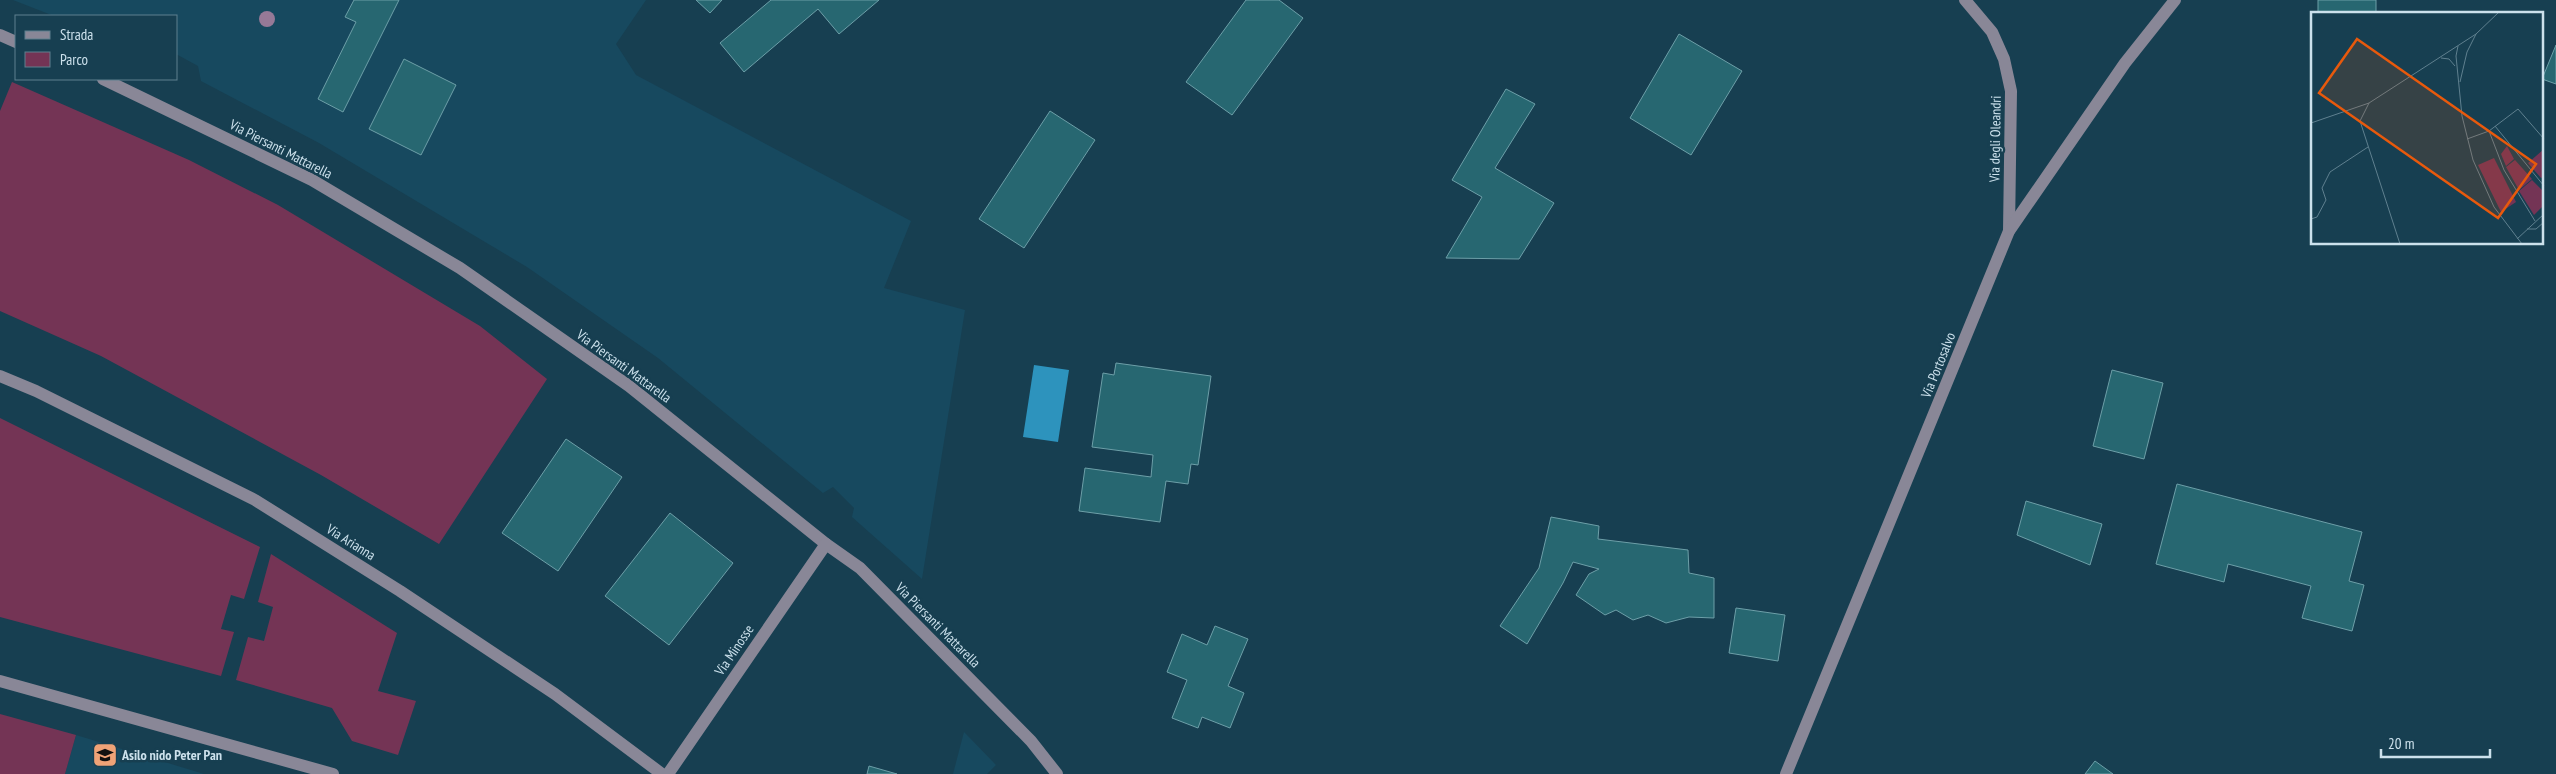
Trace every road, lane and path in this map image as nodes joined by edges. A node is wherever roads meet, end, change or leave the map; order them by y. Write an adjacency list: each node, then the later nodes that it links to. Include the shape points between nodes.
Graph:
1 (1965, 0): 6 (street, Via degli Oleandri, via 1992,32 2004,59 2011,91)
2 (2175, 0): 6 (street, Via Portosalvo, via 2125,63)
3 (0, 35): 4 (street)
4 (15, 42)
5 (105, 80): 8 (street, Via Piersanti Mattarella, via 312,180 460,268 629,386)
6 (2009, 231): 14 (street, Via Portosalvo)
7 (0, 376): 11 (street, Via Arianna, via 255,500 556,694)
8 (826, 544): 12 (street, Via Minosse); 13 (street, Via Piersanti Mattarella, via 860,568 1030,741)
9 (0, 681): 10 (street)
10 (333, 774)
11 (662, 774)
12 (668, 774)
13 (1058, 774)
14 (1786, 774)

